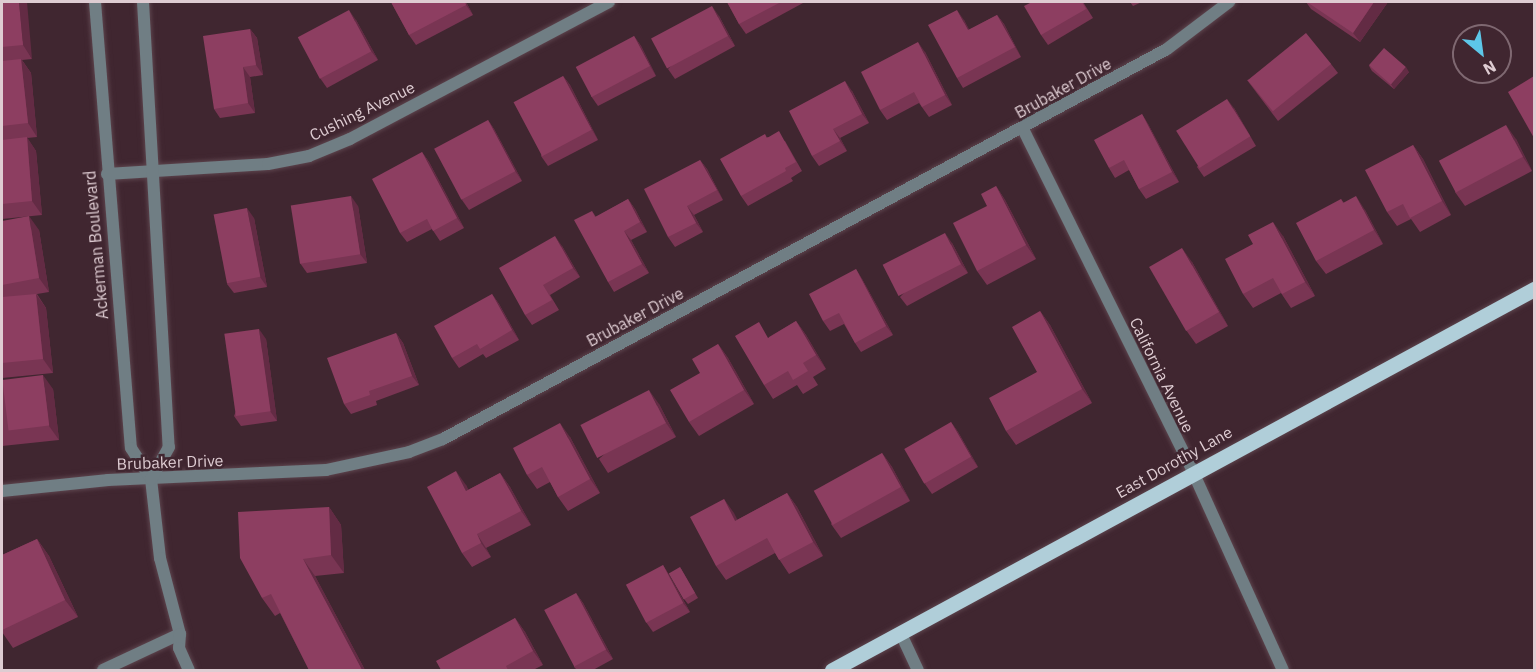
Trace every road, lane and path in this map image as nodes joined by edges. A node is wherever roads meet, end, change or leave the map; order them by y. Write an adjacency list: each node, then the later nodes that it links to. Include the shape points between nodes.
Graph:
1 (95, 2): 7 (street, Ackerman Boulevard)
2 (143, 2): 6 (street)
3 (609, 2): 6 (street, Cushing Avenue, via 350,139 309,156 268,164)
4 (1229, 2): 5 (street, Brubaker Drive, via 1167,49)
5 (1023, 129): 9 (street, California Avenue); 10 (street, Brubaker Drive, via 443,439 409,452 326,470)
6 (155, 172): 7 (street, Cushing Avenue); 10 (street, via 170,447)
7 (107, 174): 10 (street, Ackerman Boulevard, via 131,448)
8 (1534, 290): 9 (main road, East Dorothy Lane)
9 (1193, 472): 13 (main road, East Dorothy Lane); 18 (street, California Avenue)
10 (151, 479): 11 (street, Brubaker Drive); 12 (street, Ackerman Boulevard, via 160,558)
11 (2, 491)
12 (180, 634): 14 (street); 15 (street, Ackerman Boulevard, via 179,648)
13 (900, 634): 16 (main road, East Dorothy Lane); 17 (street)
14 (103, 670)
15 (189, 670)
16 (832, 670)
17 (918, 670)
18 (1283, 670)

